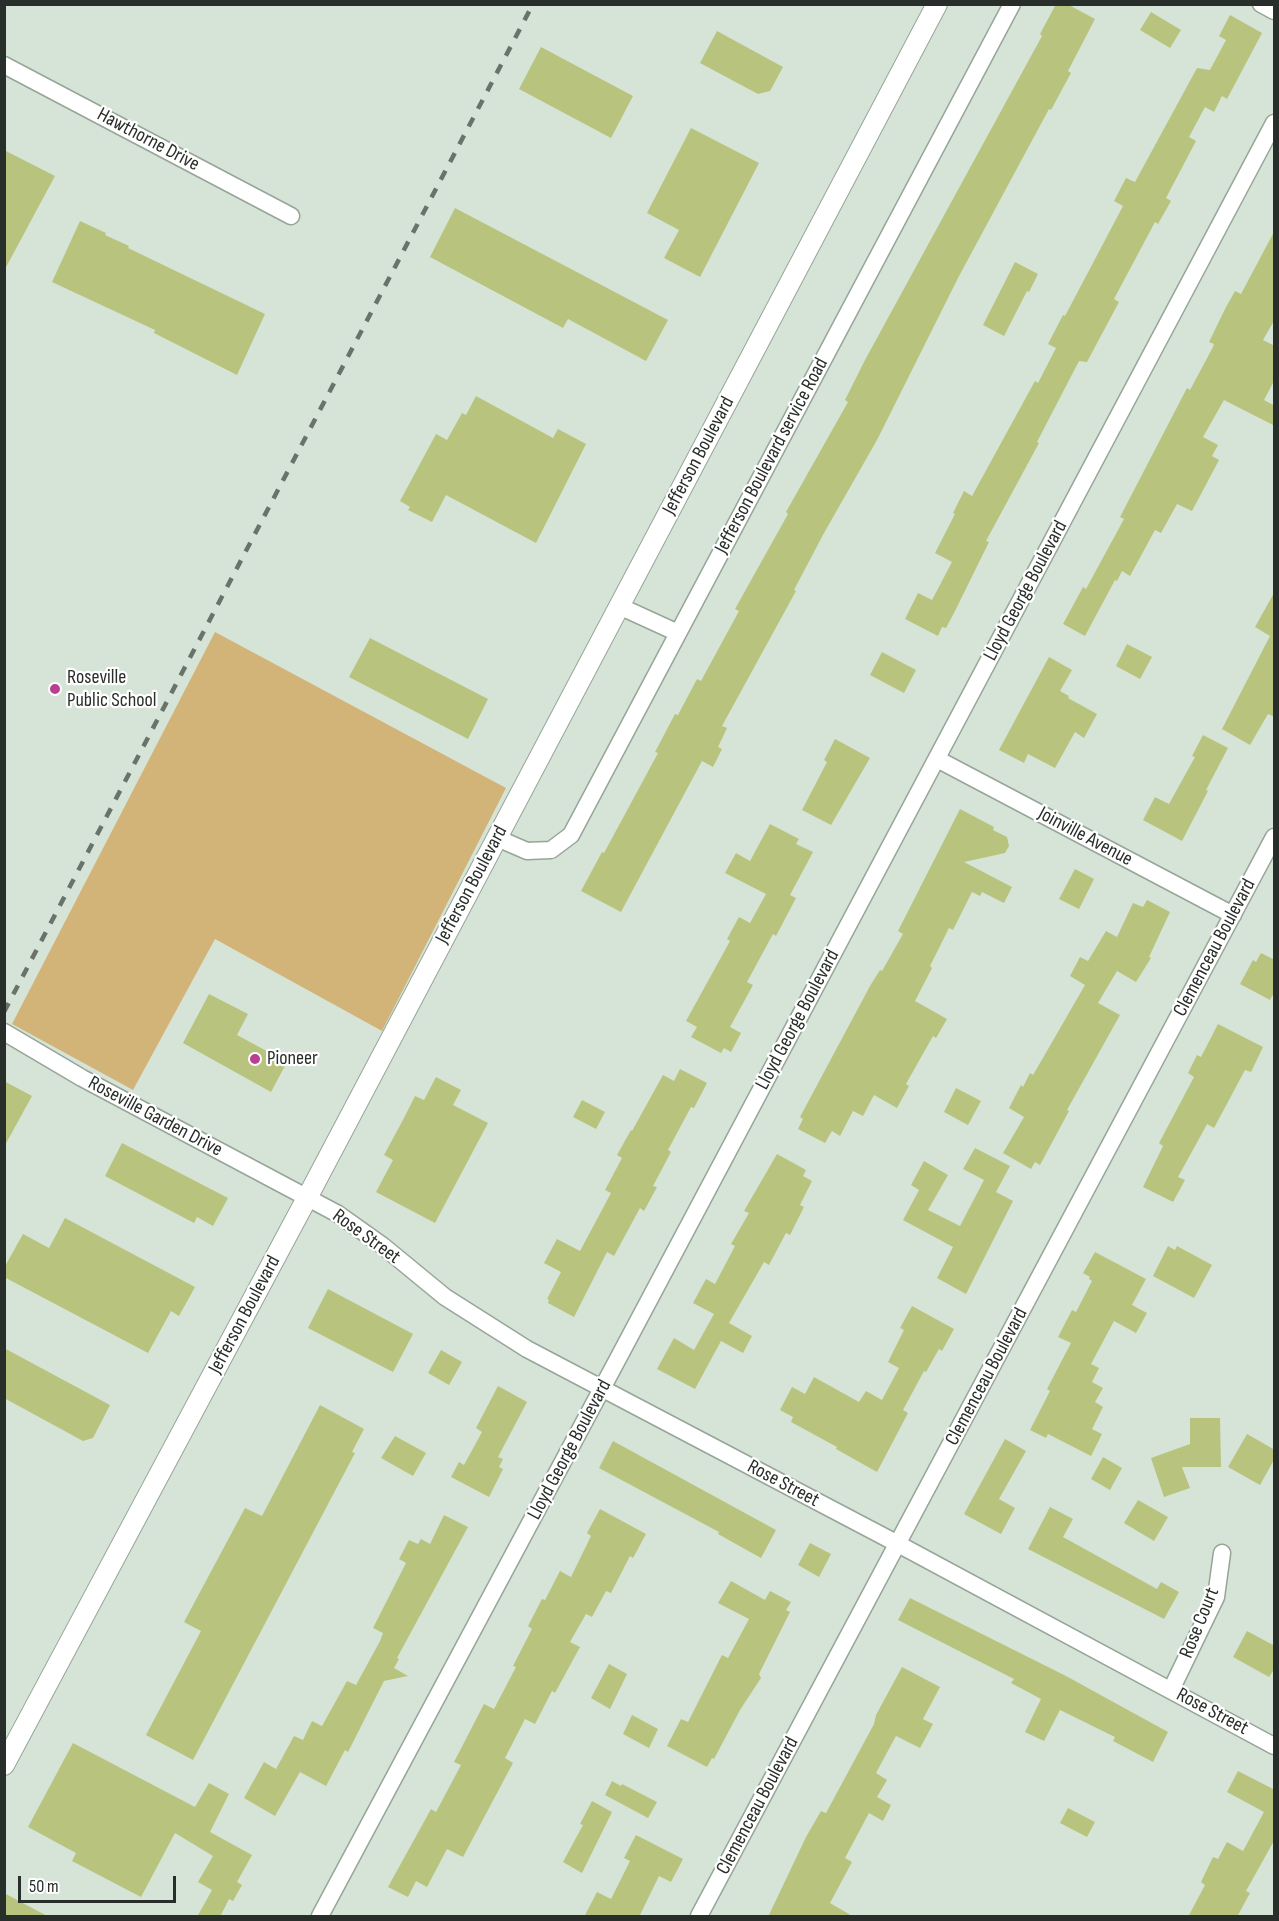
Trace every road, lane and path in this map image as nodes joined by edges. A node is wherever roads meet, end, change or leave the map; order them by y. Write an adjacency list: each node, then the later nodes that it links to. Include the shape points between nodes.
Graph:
1 (937, 4): 8 (street, Jefferson Boulevard)
2 (1012, 4): 9 (street, Jefferson Boulevard service Road)
3 (1262, 4): 4 (street)
4 (1275, 11)
5 (4, 65): 7 (street, Hawthorne Drive)
6 (1275, 123): 10 (street, Lloyd George Boulevard)
7 (291, 216)
8 (620, 606): 9 (street); 12 (street, Jefferson Boulevard)
9 (678, 633): 12 (street, Jefferson Boulevard service Road, via 571,835 551,850 527,851)
10 (937, 759): 13 (street, Joinville Avenue); 16 (street, Lloyd George Boulevard)
11 (1275, 837): 13 (street, Clemenceau Boulevard)
12 (497, 838): 15 (street, Jefferson Boulevard)
13 (1233, 915): 17 (street, Clemenceau Boulevard)
14 (4, 1032): 15 (street, Roseville Garden Drive)
15 (307, 1198): 16 (street, Rose Street, via 374,1239 445,1297 527,1349); 21 (street, Jefferson Boulevard)
16 (602, 1389): 17 (street, Rose Street); 22 (street, Lloyd George Boulevard)
17 (898, 1544): 19 (street, Rose Street); 23 (street, Clemenceau Boulevard)
18 (1222, 1552): 19 (street, Rose Court, via 1216,1597)
19 (1171, 1690): 20 (street, Rose Street)
20 (1275, 1746)
21 (4, 1765)
22 (320, 1917)
23 (699, 1917)

